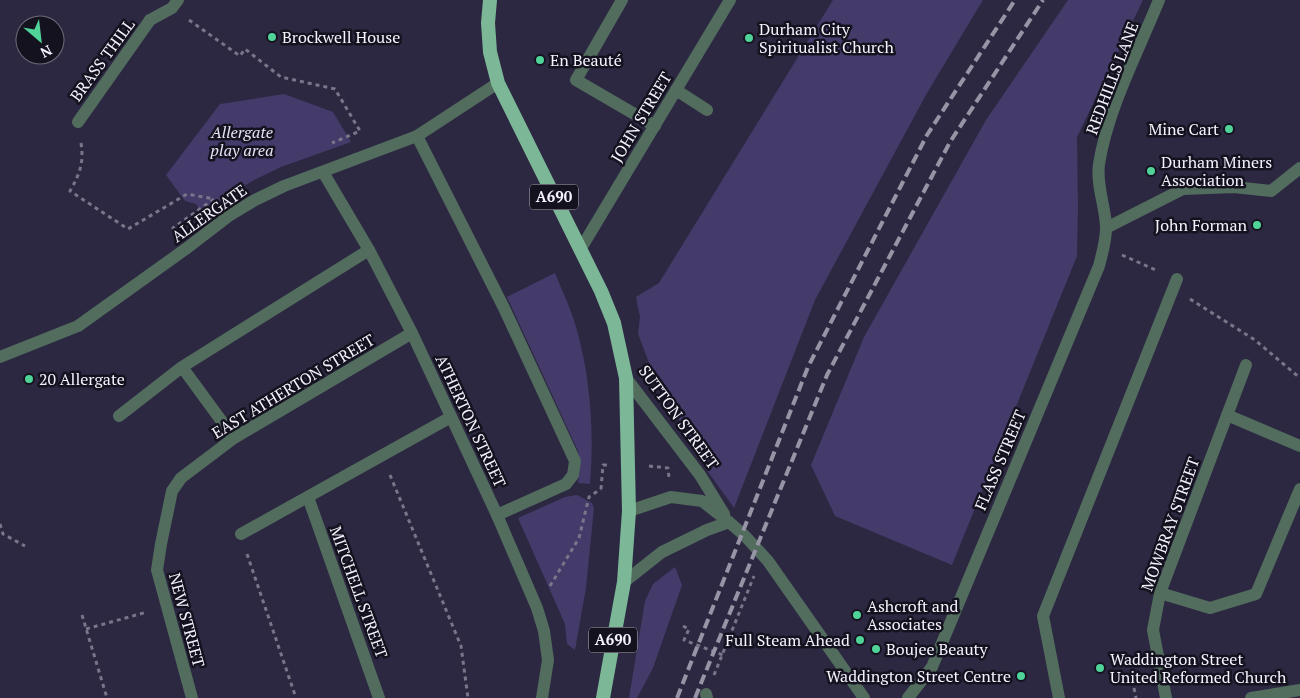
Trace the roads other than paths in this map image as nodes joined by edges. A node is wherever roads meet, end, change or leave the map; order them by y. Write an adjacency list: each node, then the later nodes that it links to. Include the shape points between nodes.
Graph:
1 (490, 0): 6 (highway, A690, via 490,52)
2 (622, 0): 10 (street, via 576,80)
3 (730, 0): 7 (street, JOHN STREET)
4 (1160, 0): 14 (street, REDHILLS LANE, via 1105,136 1099,166)
5 (175, 4): 9 (street, BRASS THILL, via 150,20)
6 (498, 83): 11 (street, ALLERGATE); 16 (highway, SUTTON STREET / A690)
7 (676, 90): 8 (street); 10 (street, JOHN STREET)
8 (707, 110)
9 (78, 122)
10 (655, 126): 16 (street, JOHN STREET)
11 (417, 136): 13 (street, ALLERGATE); 31 (street, via 504,308 575,461 573,474 566,484)
12 (1300, 168): 14 (street, via 1271,191 1234,187 1183,189)
13 (323, 172): 15 (street, ATHERTON STREET); 19 (street, ALLERGATE, via 284,186 230,215 78,326)
14 (1106, 228): 43 (street, FLASS STREET, via 1099,266 932,667)
15 (369, 250): 18 (street, ATHERTON STREET); 21 (street)
16 (580, 250): 22 (highway, SUTTON STREET / A690, via 614,323)
17 (1177, 279): 44 (street, via 1043,616)
18 (412, 333): 25 (street, ATHERTON STREET); 26 (street, EAST ATHERTON STREET)
19 (0, 357)
20 (1246, 365): 23 (street, MOWBRAY STREET)
21 (182, 367): 24 (street); 26 (street)
22 (626, 378): 30 (highway, A690); 33 (street, SUTTON STREET, via 700,475)
23 (1227, 415): 27 (street); 36 (street, MOWBRAY STREET)
24 (119, 416)
25 (451, 417): 29 (street); 31 (street, ATHERTON STREET)
26 (234, 438): 32 (street, EAST ATHERTON STREET, via 181,478 172,491)
27 (1300, 446)
28 (1300, 489): 36 (street, via 1256,594 1210,608)
29 (308, 496): 34 (street); 39 (street, MITCHELL STREET)
30 (629, 511): 33 (street, SUTTON STREET, via 671,497 702,501); 35 (highway, A690)
31 (497, 515): 40 (street, ATHERTON STREET, via 544,631 548,660)
32 (165, 521): 38 (street, NEW STREET, via 157,570)
33 (729, 522): 35 (street, via 662,552); 42 (street, SUTTON STREET, via 768,561)
34 (241, 534)
35 (624, 582): 41 (highway, A690)
36 (1160, 594): 45 (street, MOWBRAY STREET, via 1153,630)
37 (1300, 690): 46 (street)
38 (192, 698)
39 (379, 698)
40 (542, 698)
41 (603, 698)
42 (864, 698)
43 (908, 698)
44 (1059, 698)
45 (1166, 698)
46 (1251, 698)

